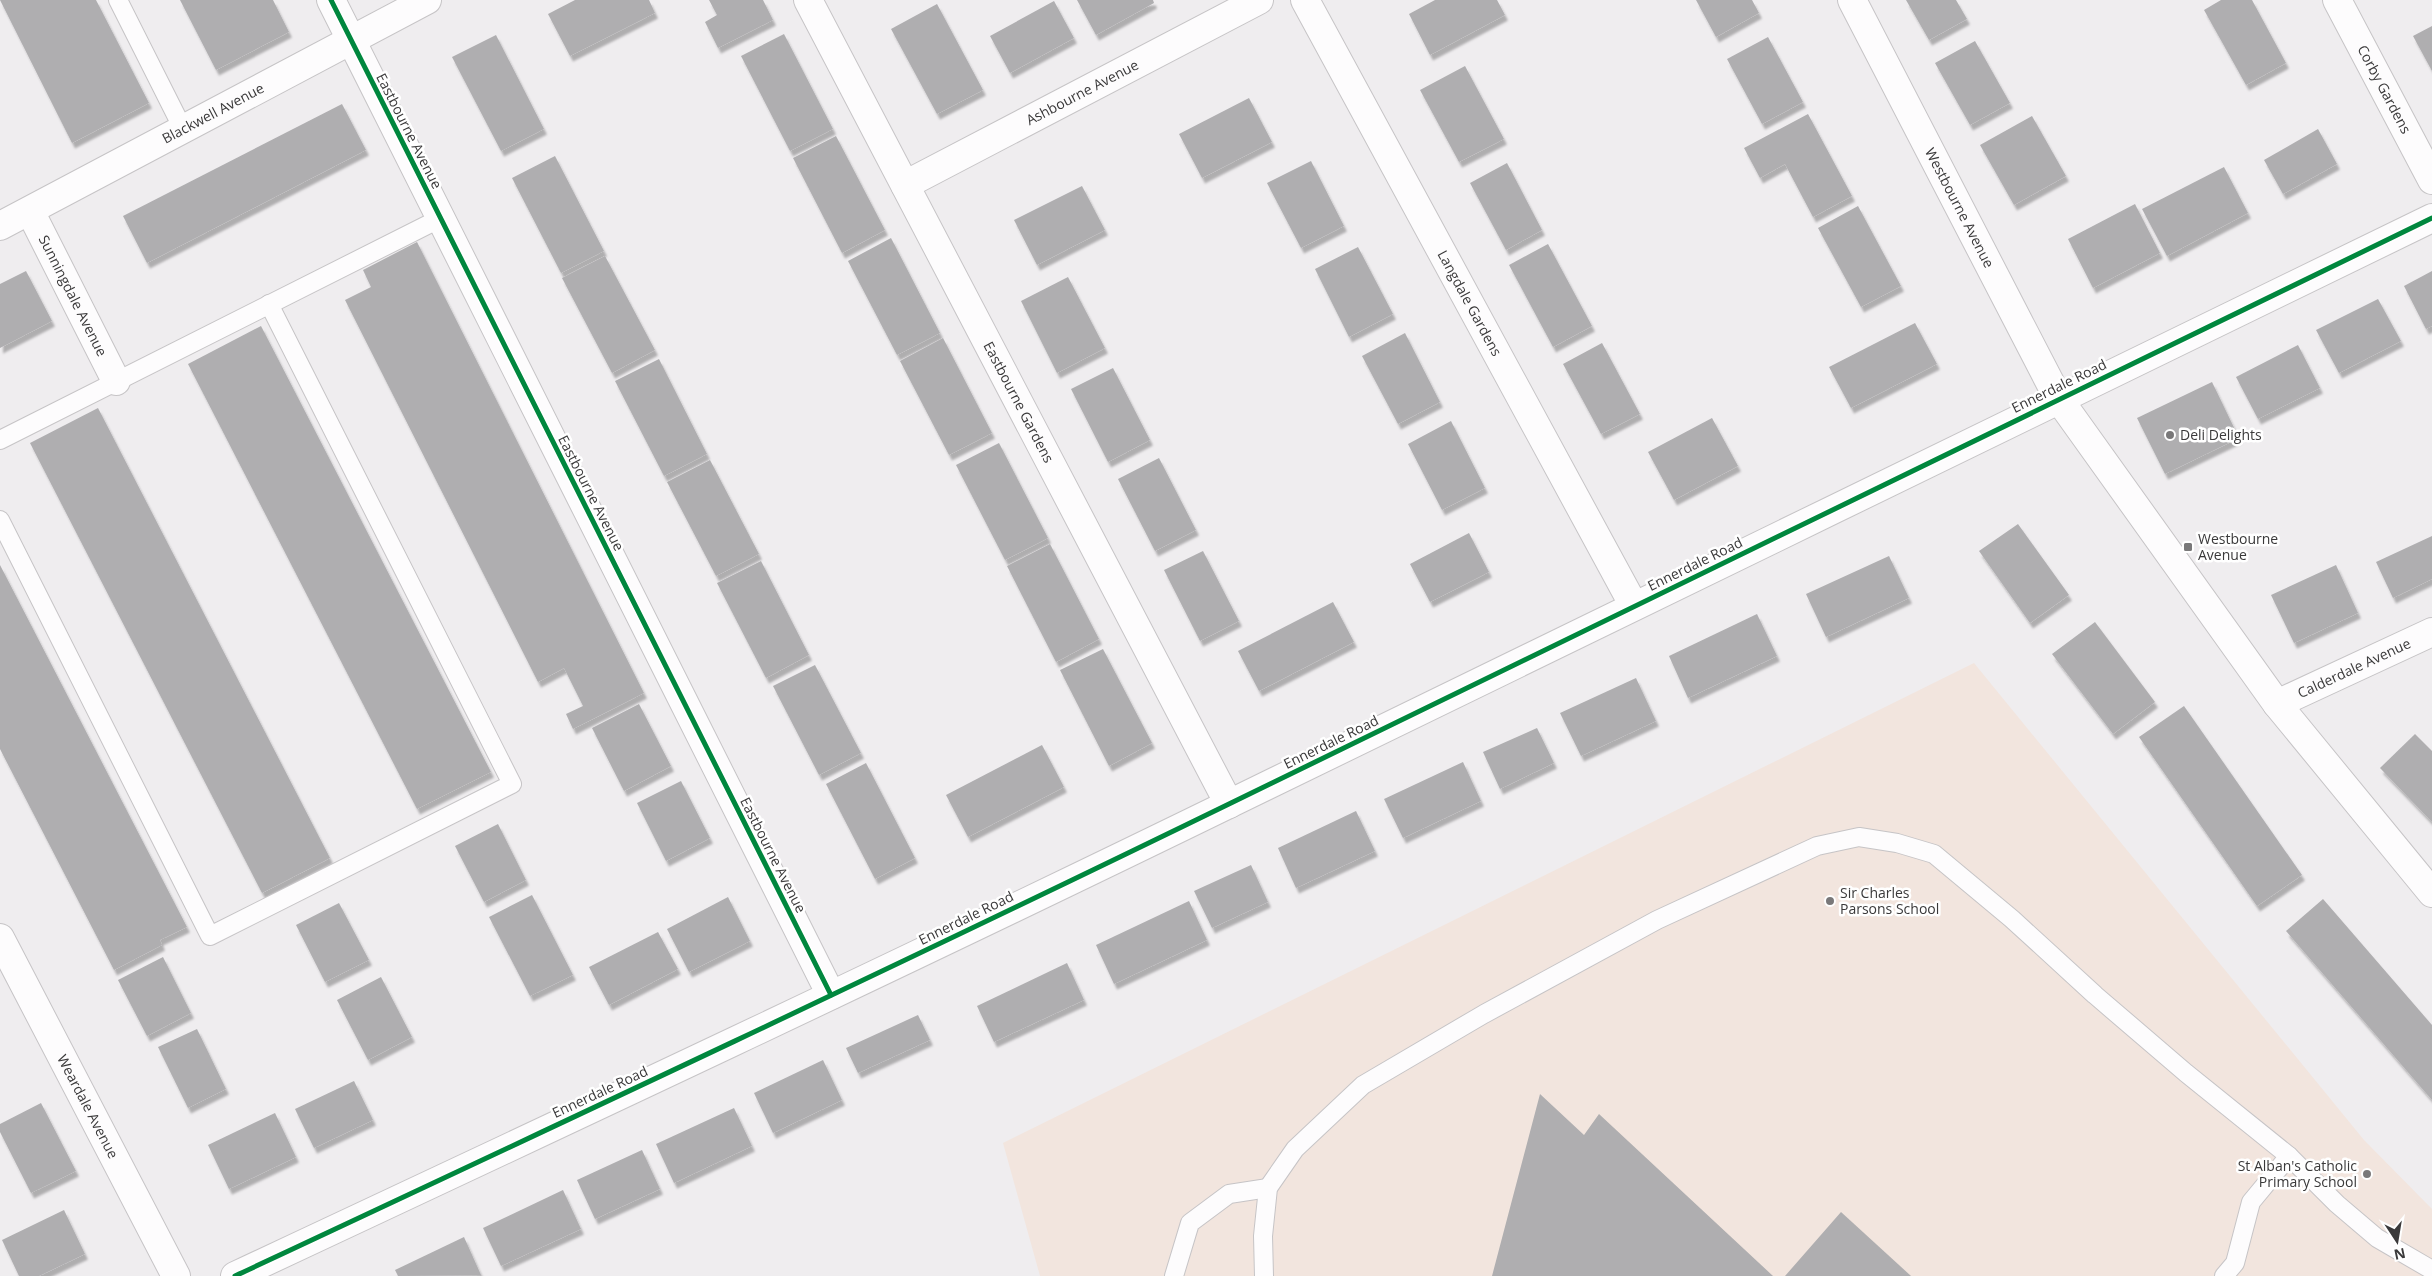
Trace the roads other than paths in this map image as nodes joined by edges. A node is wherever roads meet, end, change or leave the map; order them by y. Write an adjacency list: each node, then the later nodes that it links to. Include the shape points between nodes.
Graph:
1 (118, 0): 10 (lane)
2 (332, 0): 9 (street, Eastbourne Avenue)
3 (427, 0): 9 (street, Blackwell Avenue)
4 (808, 0): 12 (street, Eastbourne Gardens)
5 (1259, 0): 12 (street, Ashbourne Avenue)
6 (1305, 0): 22 (street, Langdale Gardens)
7 (1852, 0): 19 (street, Westbourne Avenue)
8 (2337, 0): 11 (street, Corby Gardens)
9 (351, 40): 10 (street, Blackwell Avenue); 14 (street, Eastbourne Avenue)
10 (183, 130): 13 (street, Blackwell Avenue)
11 (2432, 180)
12 (906, 185): 25 (street, Eastbourne Gardens)
13 (30, 211): 16 (street, Blackwell Avenue); 18 (street, Sunningdale Avenue)
14 (440, 218): 17 (lane); 29 (street, Eastbourne Avenue)
15 (2432, 218): 19 (street, Ennerdale Road)
16 (0, 226)
17 (269, 304): 18 (lane); 21 (lane, via 512,784 210,936)
18 (116, 381): 20 (lane)
19 (2058, 398): 22 (street, Ennerdale Road); 24 (street, Westbourne Avenue)
20 (0, 440)
21 (0, 520)
22 (1634, 606): 25 (street, Ennerdale Road)
23 (2432, 632): 24 (street, Calderdale Avenue)
24 (2277, 704): 26 (street, Westbourne Avenue)
25 (1229, 804): 29 (street, Ennerdale Road)
26 (2432, 893)
27 (0, 938): 28 (street, Weardale Avenue)
28 (7, 968): 33 (street, Weardale Avenue)
29 (831, 995): 34 (street, Ennerdale Road)
30 (2289, 1156): 31 (lane, via 2186,1073 1934,854 1897,843 1859,837 1817,846 1658,920 1484,1014 1371,1080 1295,1149); 32 (lane, via 2377,1238); 37 (lane, via 2251,1202 2235,1263)
31 (1268, 1188): 35 (lane, via 1229,1194 1190,1222); 36 (lane, via 1263,1236)
32 (2432, 1270)
33 (176, 1276)
34 (235, 1276)
35 (1174, 1276)
36 (1264, 1276)
37 (2224, 1276)

